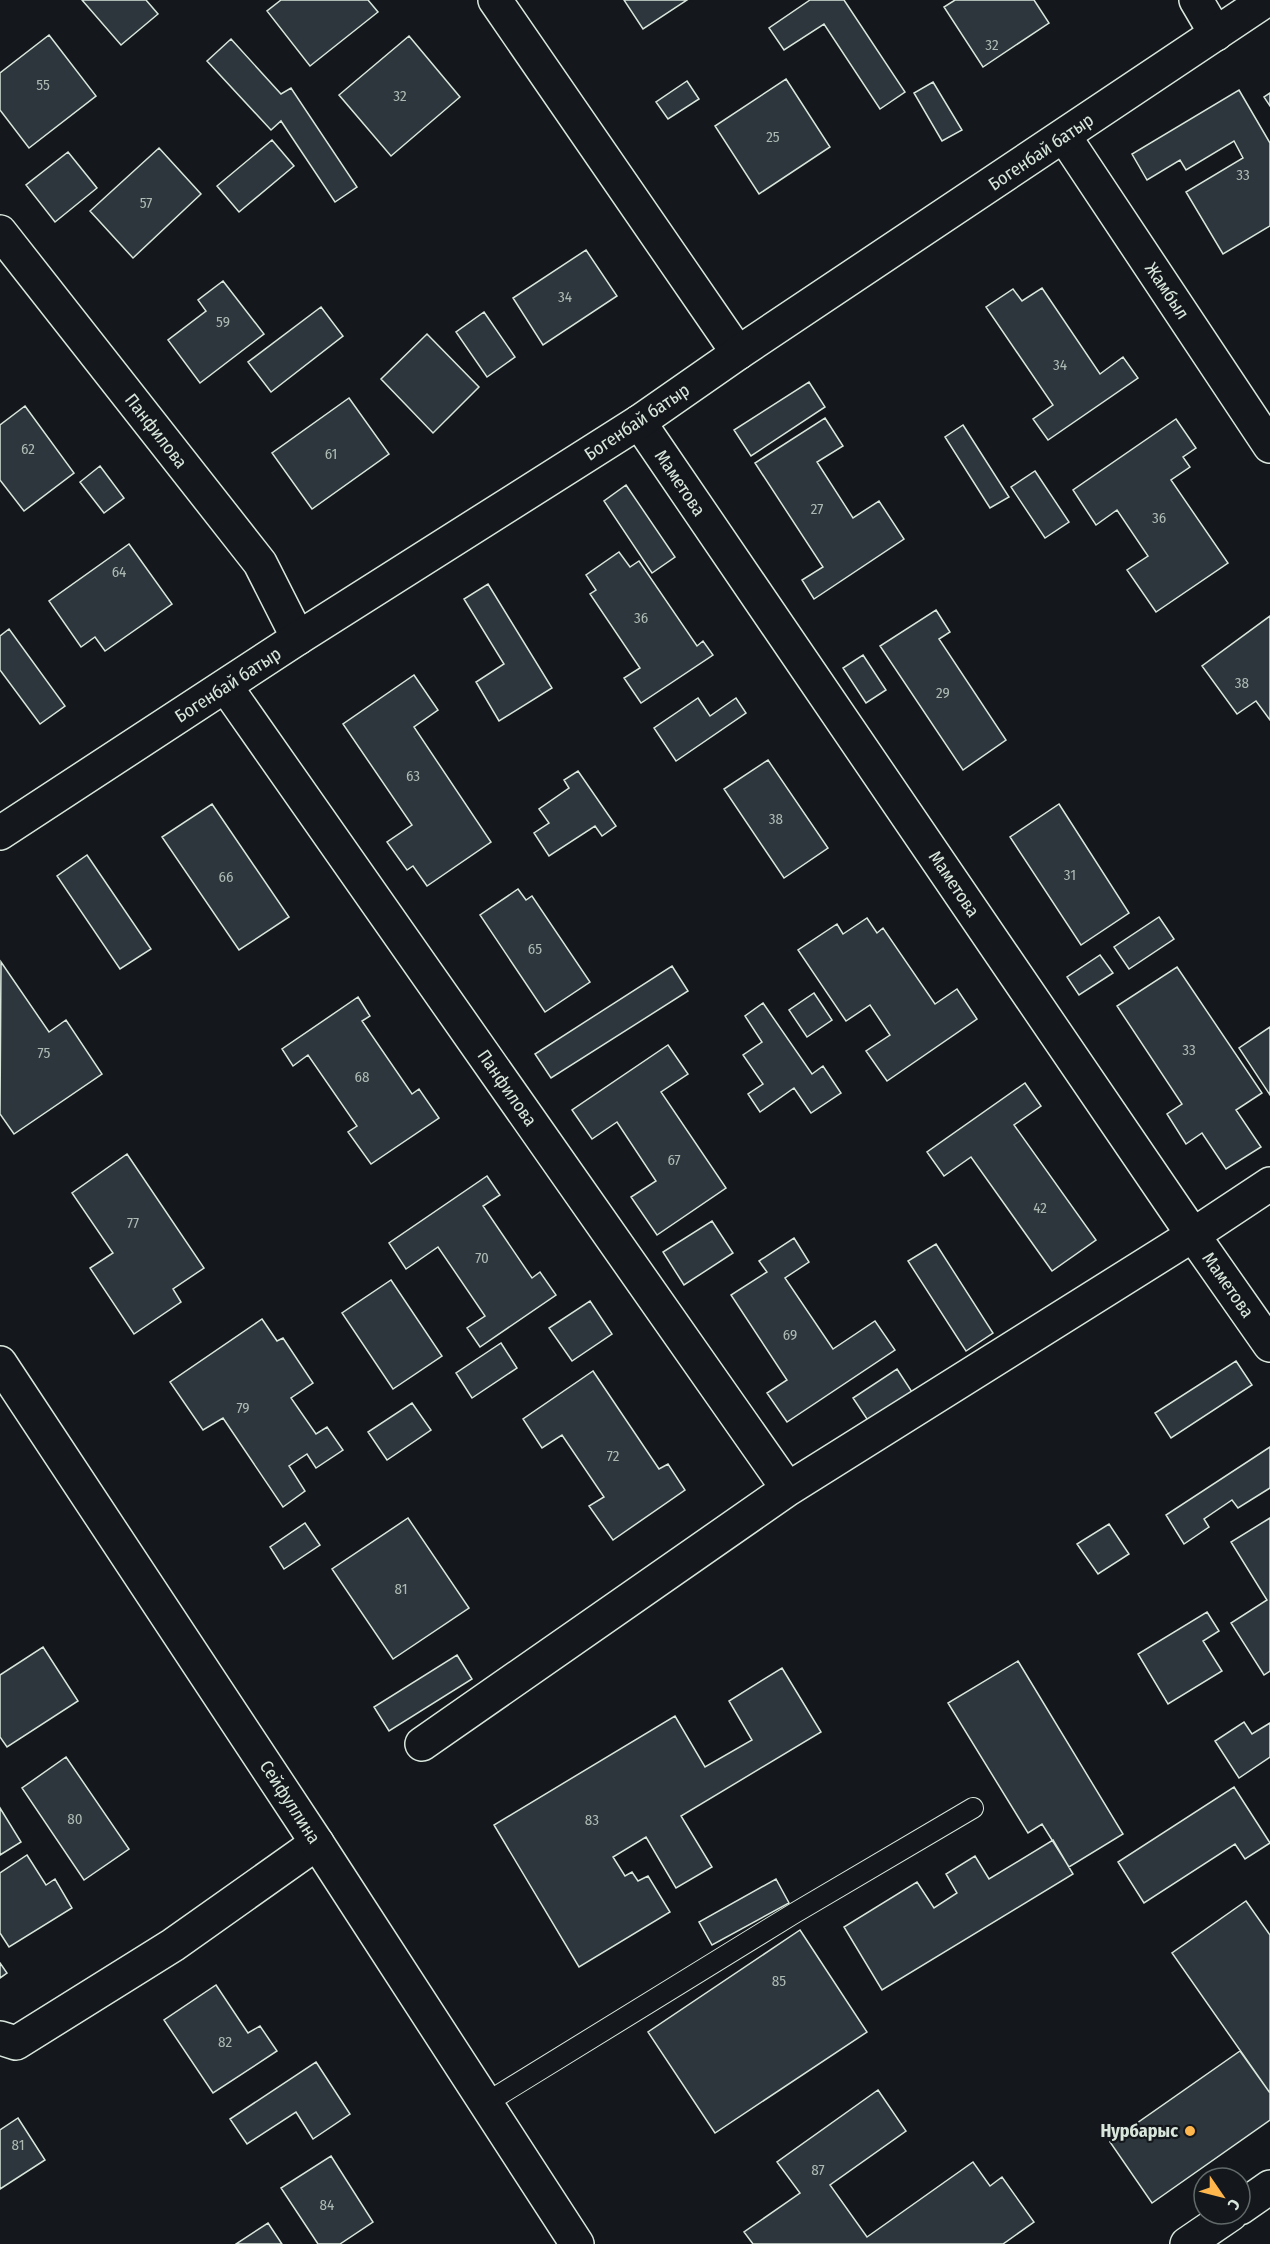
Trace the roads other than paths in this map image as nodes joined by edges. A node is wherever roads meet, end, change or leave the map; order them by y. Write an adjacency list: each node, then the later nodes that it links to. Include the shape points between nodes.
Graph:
1 (495, 0): 7 (street)
2 (1196, 0): 4 (street)
3 (1266, 0): 4 (street, Богенбай батыр)
4 (1216, 34): 5 (street, Богенбай батыр)
5 (1064, 136): 7 (street, Богенбай батыр); 9 (street, Жамбыл)
6 (0, 232): 10 (street, Панфилова, via 260,563)
7 (738, 353): 8 (street, Богенбай батыр)
8 (639, 422): 10 (street, Богенбай батыр); 14 (street, Маметова)
9 (1270, 446)
10 (298, 638): 11 (street, Богенбай батыр)
11 (226, 687): 12 (street, Богенбай батыр); 17 (street, Панфилова)
12 (0, 833)
13 (1270, 1184): 14 (street)
14 (1193, 1235): 15 (street, Маметова); 17 (street)
15 (1270, 1345)
16 (0, 1363): 20 (street, Сейфуллина)
17 (788, 1489): 18 (street)
18 (422, 1744)
19 (973, 1808): 22 (lane)
20 (317, 1843): 21 (street, via 173,1945 16,2043); 22 (street, Сейфуллина)
21 (0, 2038)
22 (486, 2103): 26 (street, Сейфуллина)
23 (1270, 2187): 24 (street)
24 (1252, 2200)
25 (1213, 2226): 27 (street)
26 (577, 2244)
27 (1187, 2244)

